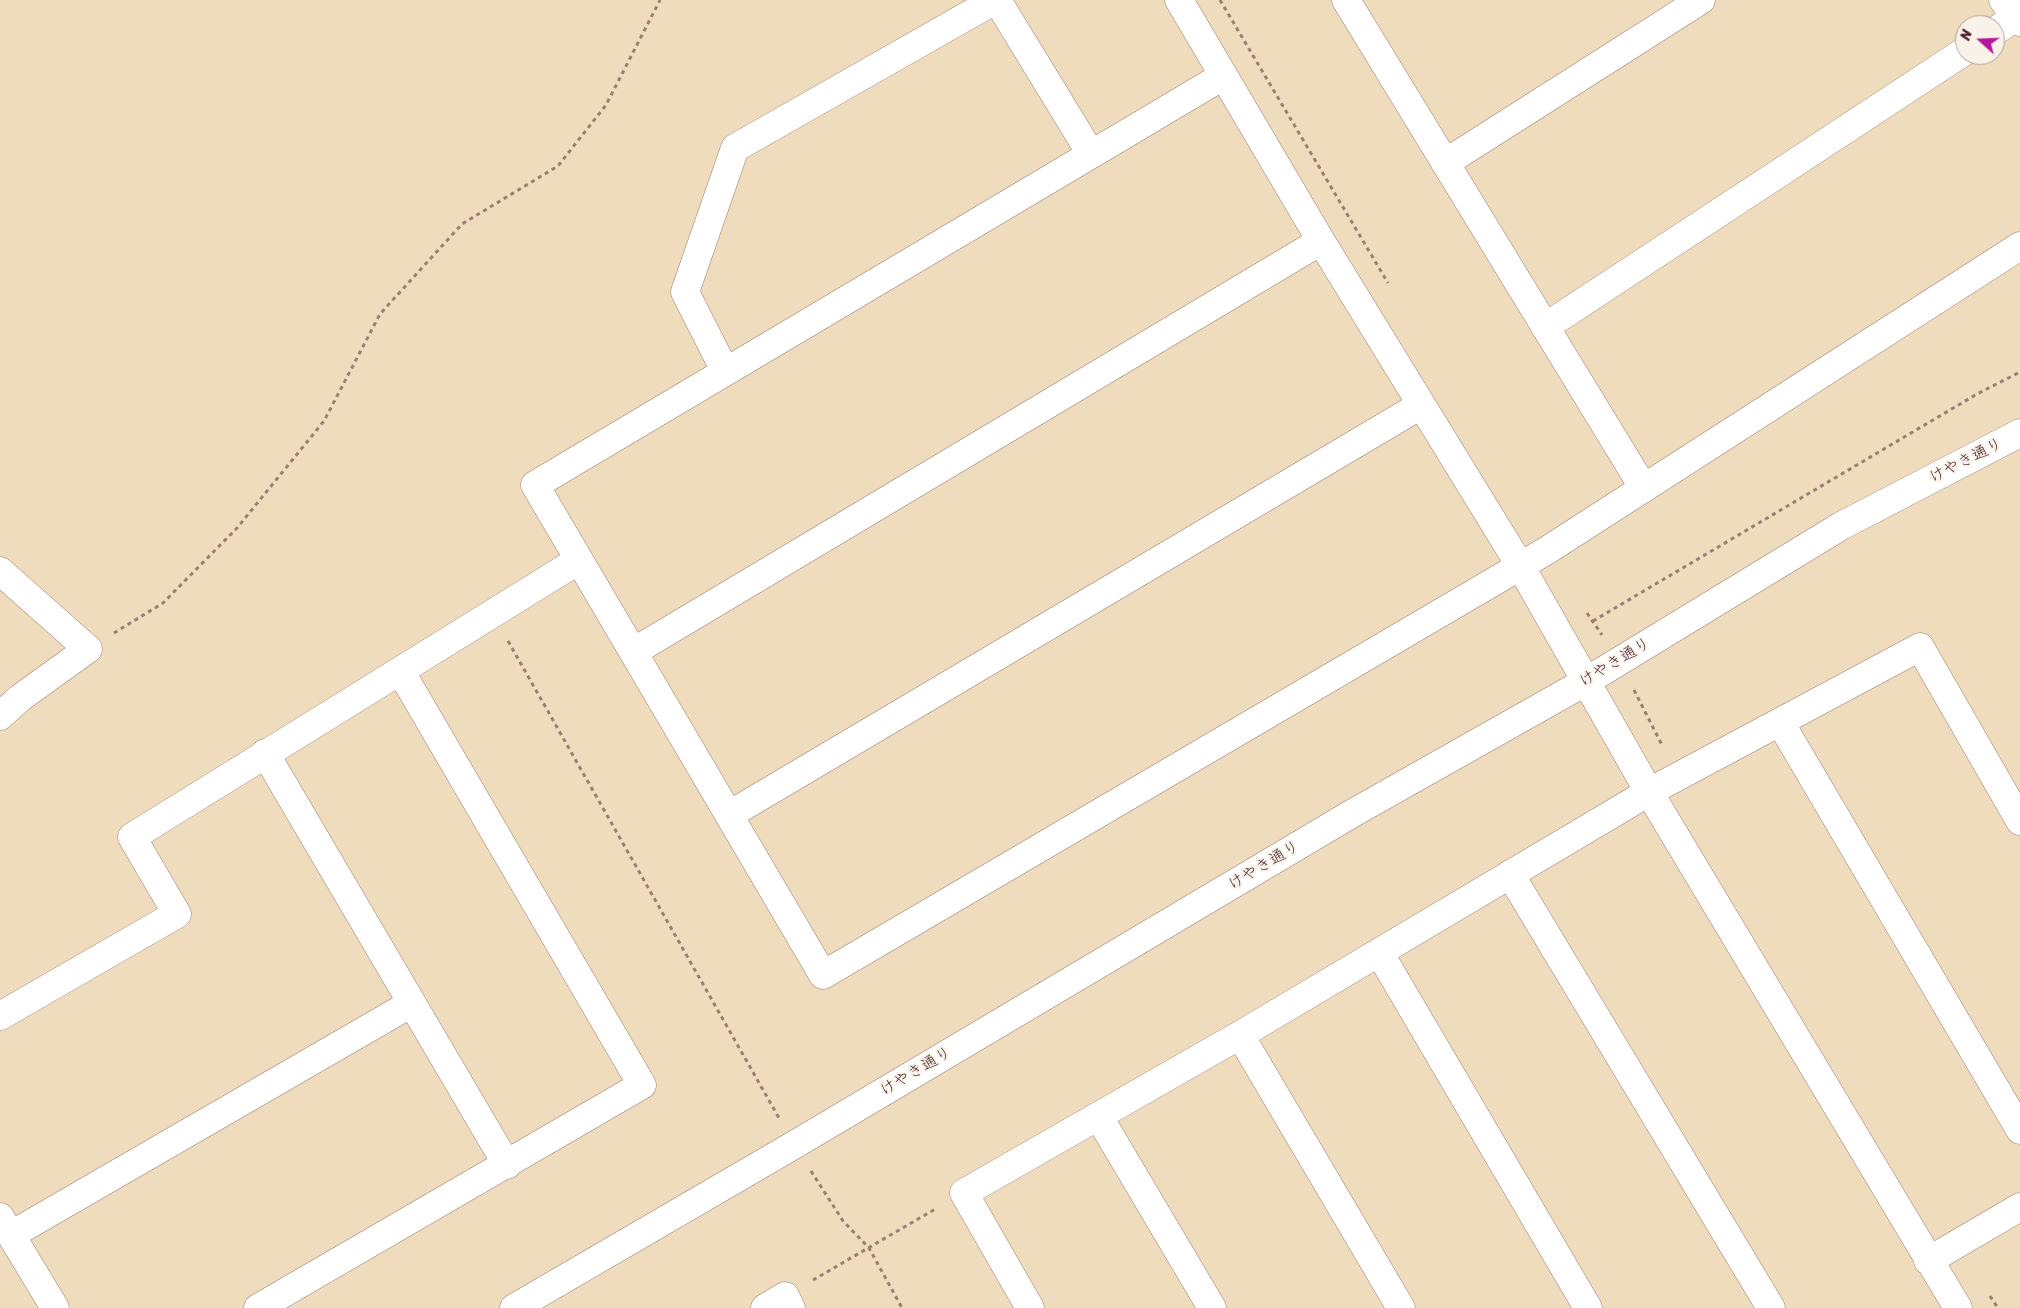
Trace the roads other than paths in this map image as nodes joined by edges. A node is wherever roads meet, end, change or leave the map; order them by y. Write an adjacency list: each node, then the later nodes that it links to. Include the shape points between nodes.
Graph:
1 (996, 0): 7 (street); 12 (street, via 735,148 685,292)
2 (1178, 0): 6 (street)
3 (1346, 0): 8 (street)
4 (1701, 0): 8 (street)
5 (1955, 58): 11 (street)
6 (1223, 76): 7 (street); 9 (street)
7 (1091, 154): 12 (street)
8 (1445, 163): 11 (street)
9 (1321, 241): 13 (street); 19 (street)
10 (2020, 246): 15 (street)
11 (1545, 327): 15 (street)
12 (725, 371): 16 (street, via 535,484)
13 (1421, 405): 17 (street); 26 (street)
14 (2020, 433): 21 (street, けやき通り, via 1841,526)
15 (1643, 487): 17 (street)
16 (579, 560): 19 (street); 20 (street)
17 (1521, 567): 21 (street); 26 (street, via 824,975)
18 (0, 571): 22 (street, via 88,649)
19 (633, 652): 26 (street)
20 (401, 672): 24 (street); 35 (street, via 642,1085)
21 (1585, 682): 25 (street); 41 (street, けやき通り, via 1353,813)
22 (0, 716)
23 (1780, 722): 25 (street); 27 (street, via 1920,647); 34 (street)
24 (265, 753): 30 (street); 31 (street, via 132,837 177,914)
25 (1650, 792): 28 (street); 38 (street)
26 (729, 815)
27 (2020, 821)
28 (1510, 874): 29 (street); 46 (street)
29 (1379, 952): 32 (street); 45 (street)
30 (412, 1003): 35 (street); 37 (street)
31 (0, 1016)
32 (1240, 1035): 33 (street); 44 (street)
33 (1100, 1117): 42 (street, via 964,1193); 43 (street)
34 (2020, 1130)
35 (506, 1165): 40 (street)
36 (2020, 1207): 38 (street)
37 (5, 1226): 39 (street)
38 (1928, 1261): 47 (street)
39 (55, 1308)
40 (258, 1308)
41 (514, 1308)
42 (1030, 1308)
43 (1212, 1308)
44 (1401, 1308)
45 (1588, 1308)
46 (1771, 1308)
47 (1958, 1308)

